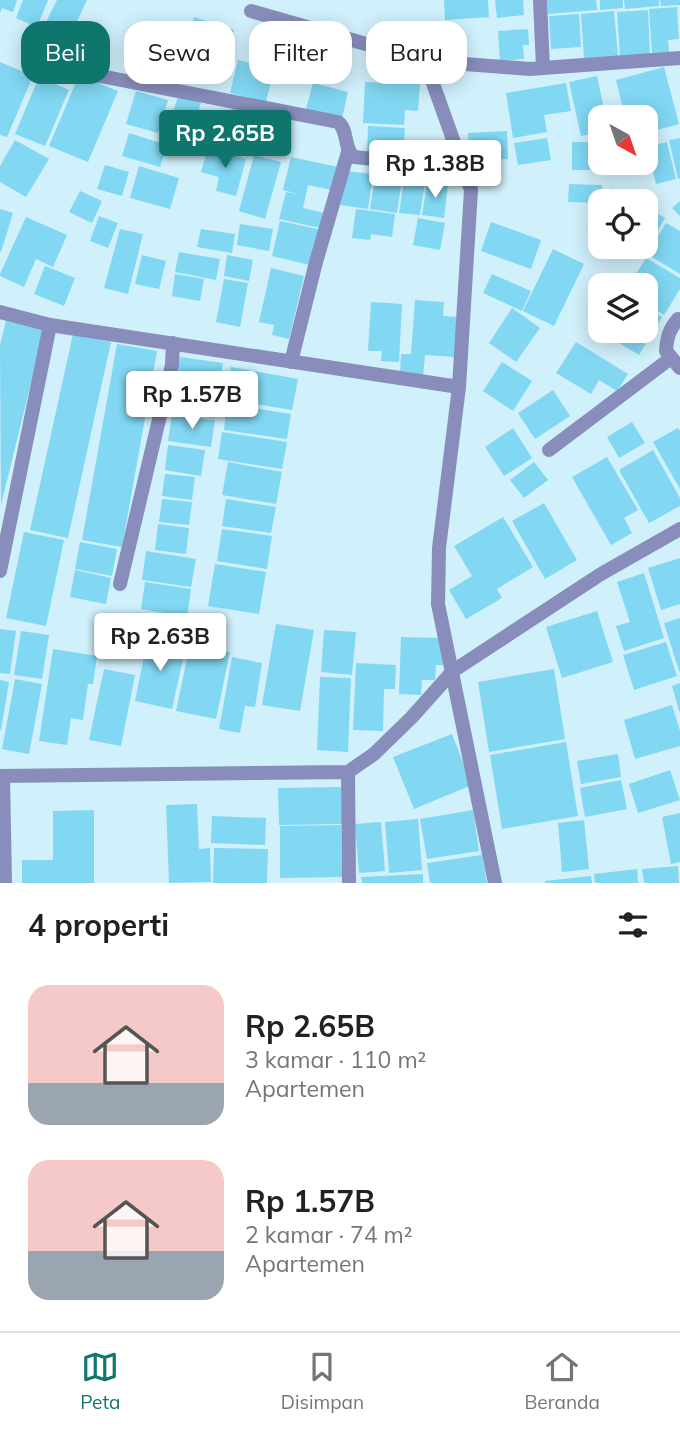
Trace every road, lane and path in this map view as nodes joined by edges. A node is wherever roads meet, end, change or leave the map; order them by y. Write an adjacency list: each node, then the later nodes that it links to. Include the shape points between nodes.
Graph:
1 (540, 0): 6 (street)
2 (251, 11): 3 (street)
3 (366, 44)
4 (680, 58): 6 (street)
5 (467, 64): 6 (street)
6 (543, 68)
7 (110, 78): 9 (street, via 338,122 344,128)
8 (433, 84): 10 (street)
9 (348, 152): 10 (street, via 354,157); 15 (street)
10 (463, 168): 17 (street, via 471,190)
11 (0, 312): 13 (street)
12 (678, 319): 16 (street, via 670,329 666,351)
13 (50, 325): 14 (street); 20 (street)
14 (173, 343): 15 (street); 21 (street, via 172,365)
15 (291, 362): 17 (street)
16 (676, 363): 18 (street)
17 (459, 387): 22 (street, via 439,548 438,604)
18 (550, 450)
19 (680, 529): 22 (street)
20 (0, 571)
21 (120, 583)
22 (453, 671): 23 (street, via 412,717); 27 (street)
23 (348, 772): 24 (street); 26 (street)
24 (1, 776): 25 (street)
25 (5, 883)
26 (349, 883)
27 (495, 883)

